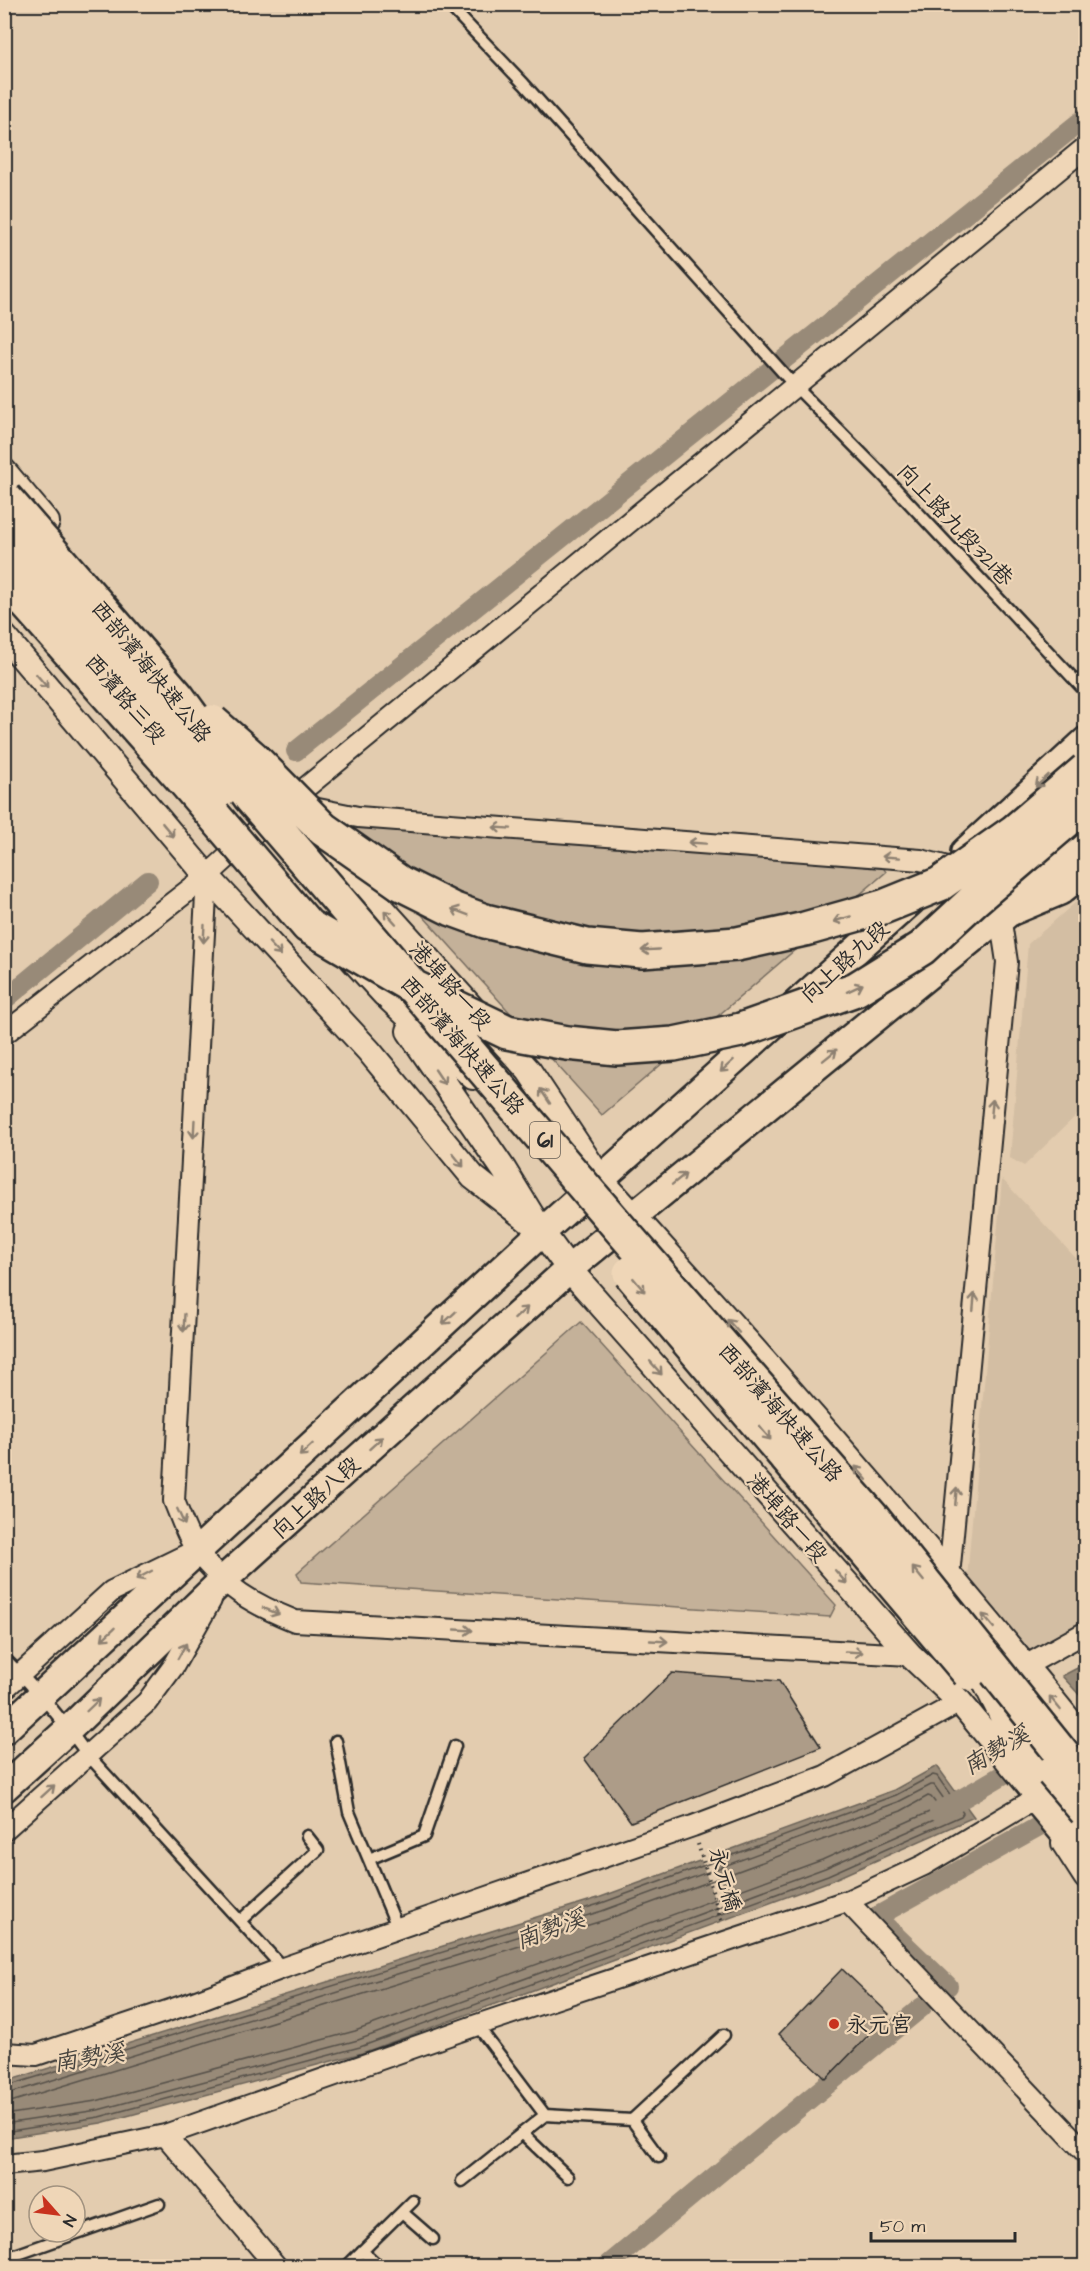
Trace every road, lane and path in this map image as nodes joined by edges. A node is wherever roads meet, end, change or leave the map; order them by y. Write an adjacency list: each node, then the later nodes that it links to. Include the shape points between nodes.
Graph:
1 (448, 4): 3 (lane, 向上路九段321巷)
2 (1086, 147): 3 (street)
3 (794, 386): 10 (lane, 向上路九段321巷); 15 (street)
4 (4, 471): 15 (street)
5 (4, 497): 11 (highway, 西部濱海快速公路 / 61, bridge)
6 (4, 535): 48 (highway, 西部濱海快速公路 / 61, one-way to 48, bridge)
7 (4, 557): 16 (street, 西濱路三段)
8 (4, 578): 14 (highway, one-way to 14, bridge, via 308,926 413,987 507,1032 617,1048 674,1044 741,1030 856,989 922,948)
9 (4, 636): 20 (street, one-way to 20)
10 (1086, 692)
11 (177, 696): 13 (highway, one-way to 11, bridge, via 1014,831 940,884 883,907 805,929 737,944 642,951 587,946 485,921 400,883 323,830 253,758); 45 (highway, 西部濱海快速公路 / 61, one-way to 11, bridge, via 871,1516 251,798)
12 (1086, 741): 18 (main road, 向上路九段, one-way to 18)
13 (1086, 770)
14 (1086, 802): 21 (main road, via 1030,860)
15 (287, 803): 16 (street); 18 (street, one-way to 15, via 921,860 358,817); 24 (street, 港埠路一段, one-way to 15, via 529,1071)
16 (247, 839): 20 (street); 22 (street, 港埠路一段)
17 (1086, 841): 21 (highway)
18 (948, 867): 21 (street, via 985,886); 24 (main road, 向上路九段, one-way to 24)
19 (1086, 870): 21 (main road, via 1060,891)
20 (207, 876): 23 (street); 26 (street, 港埠路一段, one-way to 26, via 369,1051 472,1177); 28 (street, one-way to 28, via 174,1501)
21 (1000, 916): 25 (main road, one-way to 21); 29 (street, one-way to 21, via 1007,962)
22 (384, 994): 24 (street, 港埠路一段, via 493,1095); 26 (street, 港埠路一段, one-way to 26)
23 (4, 1034)
24 (601, 1179): 25 (street, 港埠路一段); 26 (main road, 向上路八段)
25 (634, 1216): 27 (main road, 向上路八段); 29 (street, 港埠路一段, one-way to 25)
26 (542, 1232): 27 (street, 港埠路一段); 28 (main road, 向上路八段, one-way to 28)
27 (569, 1269): 30 (main road, 向上路八段, one-way to 27); 32 (street, 港埠路一段, one-way to 32)
28 (196, 1550): 30 (street); 35 (street, one-way to 35, via 112,1591); 37 (main road, 向上路八段, one-way to 37)
29 (949, 1576): 34 (street, 港埠路一段, one-way to 29); 49 (street, via 956,1627 1006,1724)
30 (222, 1580): 32 (street, one-way to 32, via 260,1607 295,1621); 39 (main road, 向上路八段, one-way to 30); 44 (street, one-way to 30, via 147,1702 173,1667)
31 (1086, 1632): 34 (street)
32 (910, 1655): 38 (street, 港埠路一段)
33 (4, 1658): 35 (lane)
34 (1025, 1666): 42 (street, 港埠路一段, one-way to 34)
35 (21, 1674): 36 (street); 37 (lane)
36 (4, 1689)
37 (40, 1697): 39 (lane); 40 (main road, 向上路八段)
38 (960, 1702): 47 (street, 港埠路一段); 50 (street, via 825,1776)
39 (69, 1729): 44 (lane); 46 (main road, 向上路八段)
40 (4, 1730)
41 (336, 1741): 55 (lane, via 349,1812)
42 (1086, 1741)
43 (454, 1746): 55 (lane, via 424,1836)
44 (87, 1754): 51 (street, one-way to 44); 58 (lane)
45 (1086, 1784)
46 (4, 1788)
47 (1038, 1797): 52 (street, 港埠路一段); 54 (highway); 56 (street, 港埠路一段); 57 (street, via 924,1865)
48 (1086, 1810)
49 (1086, 1821)
50 (693, 1826): 59 (street); 60 (path, 永元橋)
51 (4, 1830)
52 (1086, 1833)
53 (307, 1836): 58 (lane, via 318,1850)
54 (1086, 1854)
55 (369, 1859): 59 (lane)
56 (1086, 1877)
57 (847, 1901): 60 (street); 69 (street)
58 (240, 1921): 61 (lane)
59 (398, 1929): 61 (street)
60 (727, 1941): 62 (street)
61 (283, 1968): 64 (street, via 36,2055)
62 (477, 2025): 65 (lane); 68 (street)
63 (724, 2034): 66 (lane)
64 (4, 2053)
65 (545, 2115): 66 (lane); 67 (lane)
66 (632, 2120): 70 (lane)
67 (522, 2133): 72 (lane); 73 (lane)
68 (165, 2135): 71 (street, via 43,2161); 80 (street)
69 (1086, 2153)
70 (659, 2157)
71 (4, 2165)
72 (568, 2177)
73 (462, 2181)
74 (413, 2201): 76 (lane)
75 (159, 2204): 79 (lane)
76 (402, 2212): 77 (lane); 78 (lane)
77 (433, 2239)
78 (362, 2251): 81 (lane); 82 (lane)
79 (4, 2259)
80 (276, 2266)
81 (347, 2266)
82 (379, 2266)

